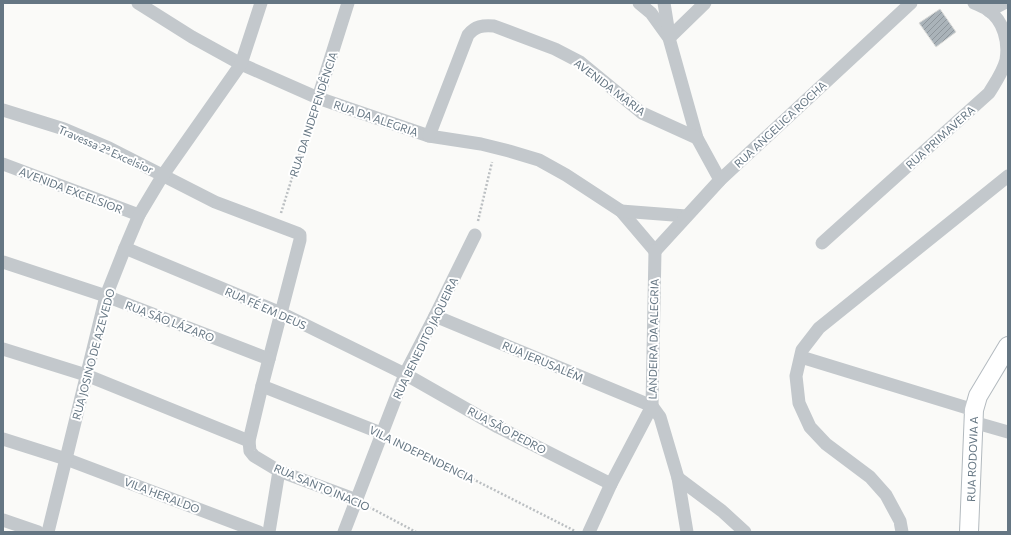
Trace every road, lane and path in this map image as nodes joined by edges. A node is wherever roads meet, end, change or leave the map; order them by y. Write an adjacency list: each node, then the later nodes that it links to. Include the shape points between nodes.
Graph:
1 (138, 3): 12 (street, RUA DA ALEGRIA)
2 (261, 3): 12 (street, RUA JOSINO DE AZEVEDO)
3 (348, 3): 13 (street, RUA DA INDEPENDÊNCIA)
4 (639, 3): 11 (street, via 651,13)
5 (664, 3): 11 (street)
6 (705, 3): 11 (street)
7 (911, 3): 21 (street, RUA ANGELICA ROCHA)
8 (974, 3): 10 (street)
9 (1004, 3): 10 (street)
10 (989, 11): 27 (street, RUA PRIMAVERA, via 1002,25 1006,41 1006,60 989,93)
11 (669, 38): 16 (street)
12 (241, 64): 13 (street, RUA DA ALEGRIA); 19 (street, RUA JOSINO DE AZEVEDO)
13 (318, 98): 15 (street, RUA DA ALEGRIA); 25 (path, RUA DA INDEPENDÊNCIA)
14 (3, 110): 19 (street, Travessa 2ª Excelsior, via 64,129)
15 (429, 136): 16 (street, AVENIDA MARIA, via 468,36 475,27 485,25 548,46 580,62 642,113); 17 (street, RUA DA ALEGRIA)
16 (697, 138): 21 (street)
17 (495, 148): 22 (street, RUA DA ALEGRIA, via 539,160); 26 (path)
18 (3, 164): 23 (street, AVENIDA EXCELSIOR)
19 (163, 175): 23 (street, RUA JOSINO DE AZEVEDO); 25 (street, Travessa 2ª Excelsior, via 215,202)
20 (1008, 176): 36 (street, via 819,328)
21 (720, 180): 24 (street, RUA ANGELICA ROCHA)
22 (621, 212): 24 (street); 29 (street, RUA DA ALEGRIA)
23 (139, 215): 28 (street, RUA JOSINO DE AZEVEDO)
24 (686, 216): 29 (street, RUA ANGELICA ROCHA)
25 (277, 225): 32 (street, Travessa 2ª Excelsior, via 300,235)
26 (475, 235): 33 (street, RUA BENEDITO JAQUEIRA)
27 (822, 244)
28 (125, 248): 31 (street, RUA JOSINO DE AZEVEDO); 32 (street, RUA FÉ EM DEUS)
29 (655, 251): 41 (street, LANDEIRA DA ALEGRIA)
30 (3, 262): 31 (street, RUA SÃO LÁZARO)
31 (106, 296): 37 (street, RUA SÃO LÁZARO); 39 (street, RUA JOSINO DE AZEVEDO)
32 (281, 313): 37 (street); 38 (street, RUA FÉ EM DEUS)
33 (435, 316): 38 (street, RUA BENEDITO JAQUEIRA); 41 (street, RUA JERUSALÉM)
34 (1008, 346): 42 (street, RUA RODOVIA A, via 978,396)
35 (3, 349): 39 (street, RUA SANTO INACIO)
36 (801, 353): 42 (street); 63 (street, via 796,376 799,403 810,427 826,444 870,477 886,495 900,521)
37 (269, 359): 40 (street)
38 (405, 374): 44 (street, RUA BENEDITO JAQUEIRA); 50 (street, RUA SÃO PEDRO, via 498,427)
39 (86, 375): 46 (street, RUA SANTO INACIO); 47 (street, RUA JOSINO DE AZEVEDO)
40 (262, 386): 44 (street, VILA INDEPENDENCIA); 46 (street)
41 (652, 406): 49 (street, via 660,416); 50 (street, LANDEIRA DA ALEGRIA)
42 (974, 416): 43 (street); 64 (street, RUA RODOVIA A)
43 (1008, 432)
44 (382, 433): 51 (street, RUA BENEDITO JAQUEIRA); 59 (path, VILA INDEPENDENCIA)
45 (3, 439): 47 (street, VILA HERALDO)
46 (250, 446): 48 (street, RUA SANTO INACIO, via 254,456)
47 (66, 459): 54 (street, RUA JOSINO DE AZEVEDO); 55 (street, VILA HERALDO)
48 (279, 471): 51 (street, RUA SANTO INACIO); 56 (street)
49 (678, 478): 61 (street); 62 (street)
50 (610, 484): 60 (street, LANDEIRA DA ALEGRIA)
51 (357, 500): 57 (street, RUA BENEDITO JAQUEIRA); 58 (path, RUA SANTO INACIO)
52 (3, 520): 53 (street)
53 (38, 532)
54 (48, 532)
55 (258, 532)
56 (269, 532)
57 (344, 532)
58 (416, 532)
59 (578, 532)
60 (589, 532)
61 (687, 532)
62 (745, 532)
63 (902, 532)
64 (969, 532)

